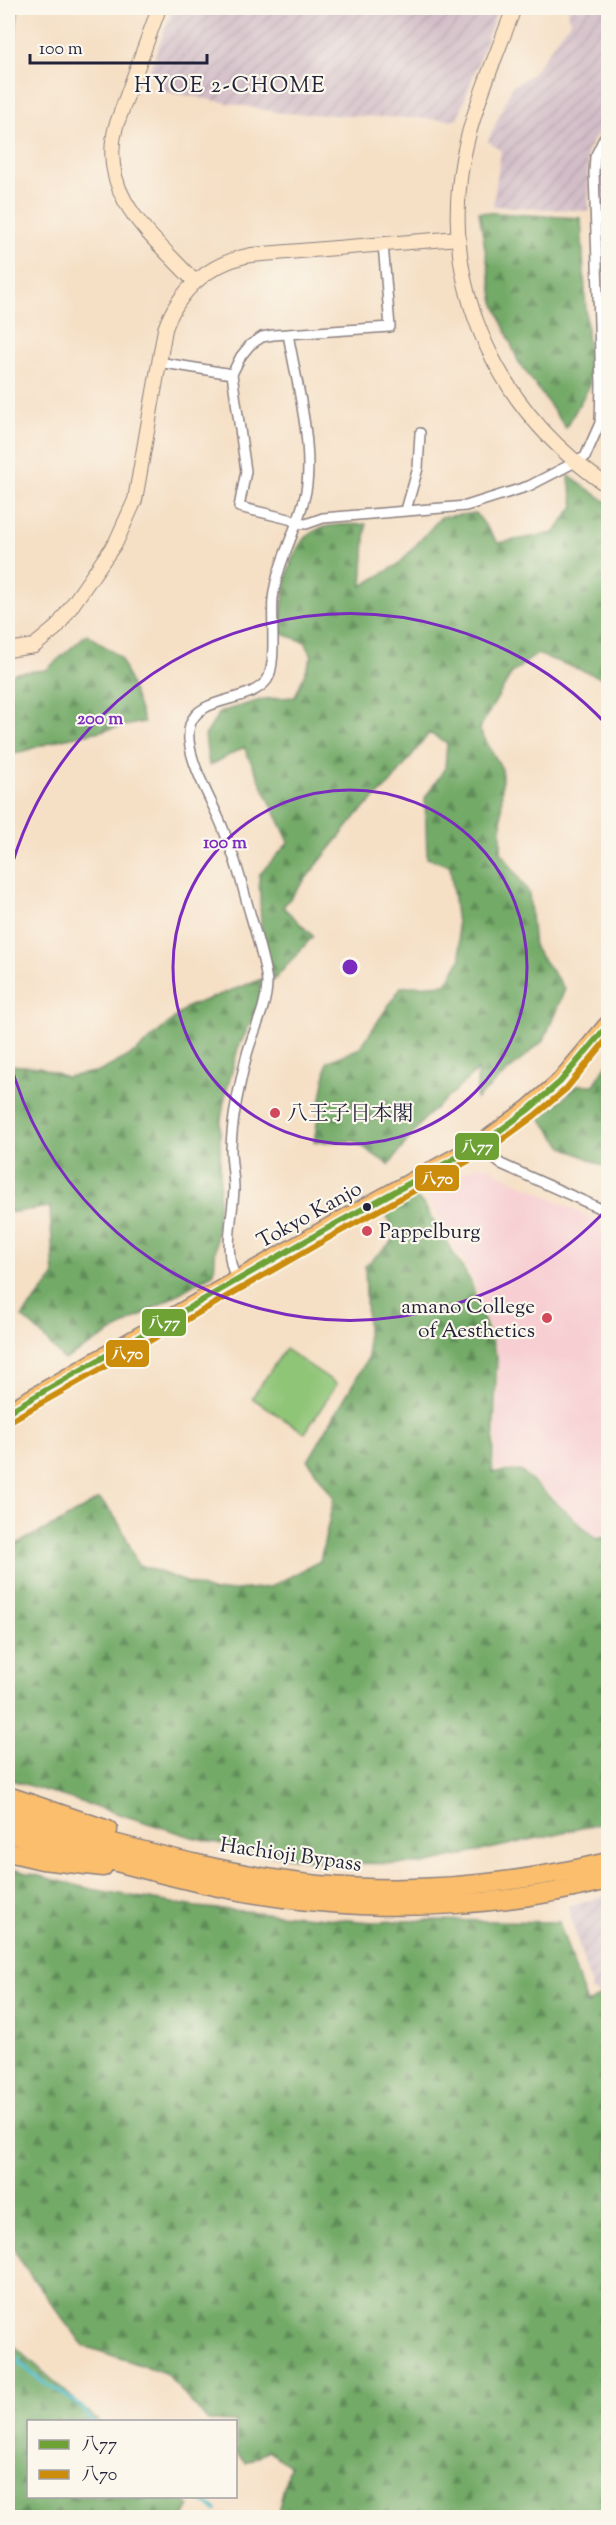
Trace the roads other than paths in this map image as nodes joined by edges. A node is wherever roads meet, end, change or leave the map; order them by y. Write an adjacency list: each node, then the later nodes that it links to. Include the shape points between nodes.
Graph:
1 (159, 8): 6 (street, via 116,126 112,168 129,209)
2 (514, 8): 4 (street, via 466,147 459,190)
3 (609, 130): 10 (street, via 596,157 594,172)
4 (459, 238): 5 (street); 12 (street, via 468,293 490,354 524,409)
5 (383, 244): 6 (street, via 251,255 229,261); 7 (street, via 390,327)
6 (194, 281): 8 (street, via 168,318)
7 (288, 334): 9 (street, via 262,337 250,345); 15 (street, via 307,448 306,489)
8 (158, 362): 9 (street); 16 (street, via 135,500 126,523 48,636 28,649)
9 (232, 374): 15 (street, via 246,471 239,507)
10 (604, 424): 12 (street, via 585,457)
11 (420, 433): 14 (street, via 418,468)
12 (576, 463): 13 (street); 14 (street, via 499,497 466,506)
13 (609, 486)
14 (406, 510): 15 (street)
15 (297, 523): 20 (street, via 275,586 268,679 246,694 203,708 191,724 189,736 195,763 233,854 267,982 233,1120 234,1188 229,1249)
16 (8, 650)
17 (609, 1025): 18 (highway, Tokyo Kanjo, via 560,1082)
18 (483, 1143): 19 (street, via 501,1164); 20 (highway, Tokyo Kanjo)
19 (609, 1212)
20 (237, 1280): 21 (highway, Tokyo Kanjo)
21 (8, 1412)
22 (8, 1796): 27 (highway)
23 (8, 1815): 27 (highway, Hachioji Bypass)
24 (8, 1833): 28 (highway, Hachioji Bypass)
25 (8, 1852): 28 (highway, via 42,1860)
26 (609, 1862): 27 (highway, Hachioji Bypass, via 556,1874 432,1887 319,1885)
27 (196, 1863)
28 (170, 1875): 29 (highway, Hachioji Bypass, via 286,1898 373,1906 493,1901)
29 (609, 1880)

